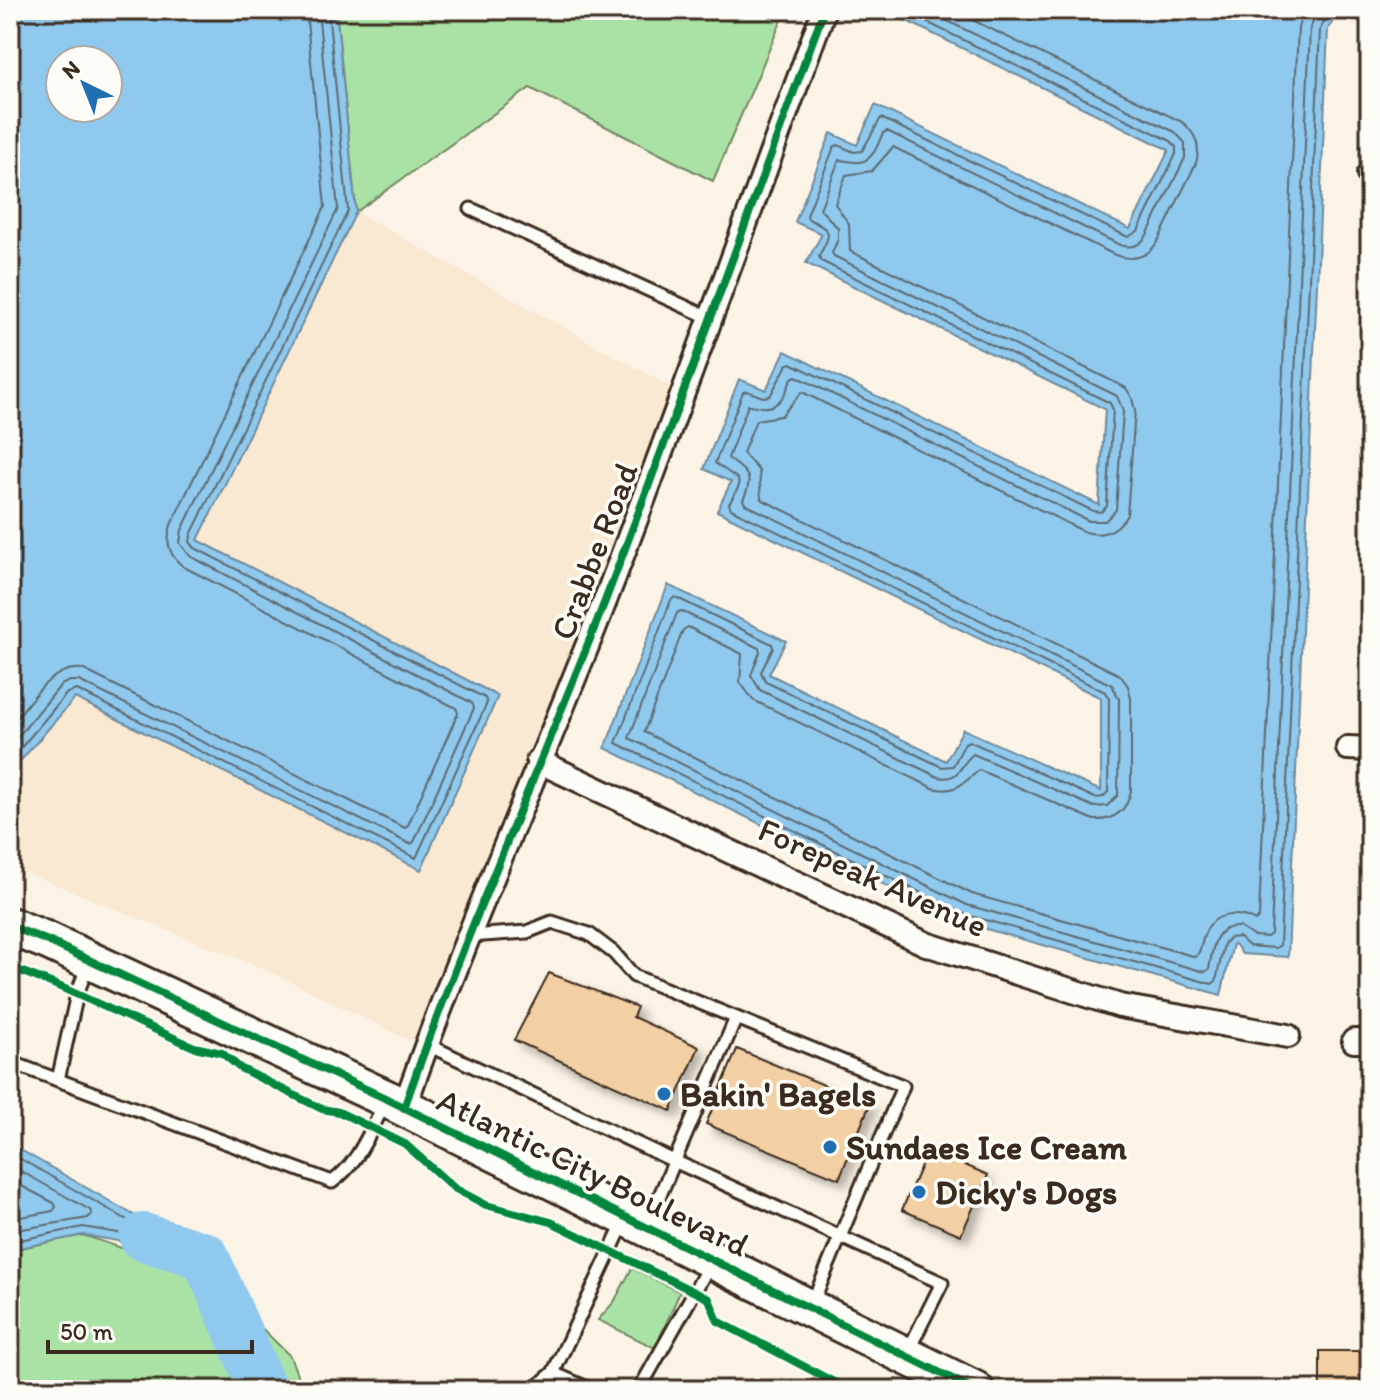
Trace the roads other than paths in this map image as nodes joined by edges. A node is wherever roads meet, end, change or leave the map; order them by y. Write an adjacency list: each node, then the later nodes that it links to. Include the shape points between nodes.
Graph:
1 (824, 10): 3 (street, Crabbe Road)
2 (471, 209): 3 (lane)
3 (710, 318): 4 (street, Crabbe Road)
4 (538, 761): 6 (street, Crabbe Road); 9 (street, Forepeak Avenue, via 926,944 1120,1006)
5 (10, 926): 7 (main road, Atlantic City Boulevard)
6 (470, 936): 8 (lane, via 527,932 552,922 589,934 634,976); 10 (street, Crabbe Road)
7 (90, 961): 12 (lane); 13 (main road, Atlantic City Boulevard)
8 (736, 1018): 14 (lane); 16 (lane, via 903,1086)
9 (1288, 1036)
10 (426, 1044): 13 (street, Crabbe Road); 14 (lane)
11 (10, 1062): 12 (lane)
12 (58, 1080): 13 (lane, via 332,1182)
13 (395, 1103): 15 (main road, Atlantic City Boulevard)
14 (674, 1161): 15 (lane); 16 (lane)
15 (636, 1223): 17 (main road, Atlantic City Boulevard); 20 (lane)
16 (842, 1238): 18 (lane); 19 (lane, via 942,1283)
17 (712, 1260): 18 (main road, Atlantic City Boulevard); 23 (lane)
18 (810, 1308): 19 (main road, Atlantic City Boulevard)
19 (906, 1355): 24 (main road, Atlantic City Boulevard)
20 (553, 1373): 21 (lane); 22 (lane)
21 (533, 1390)
22 (592, 1390)
23 (639, 1390)
24 (975, 1390)

